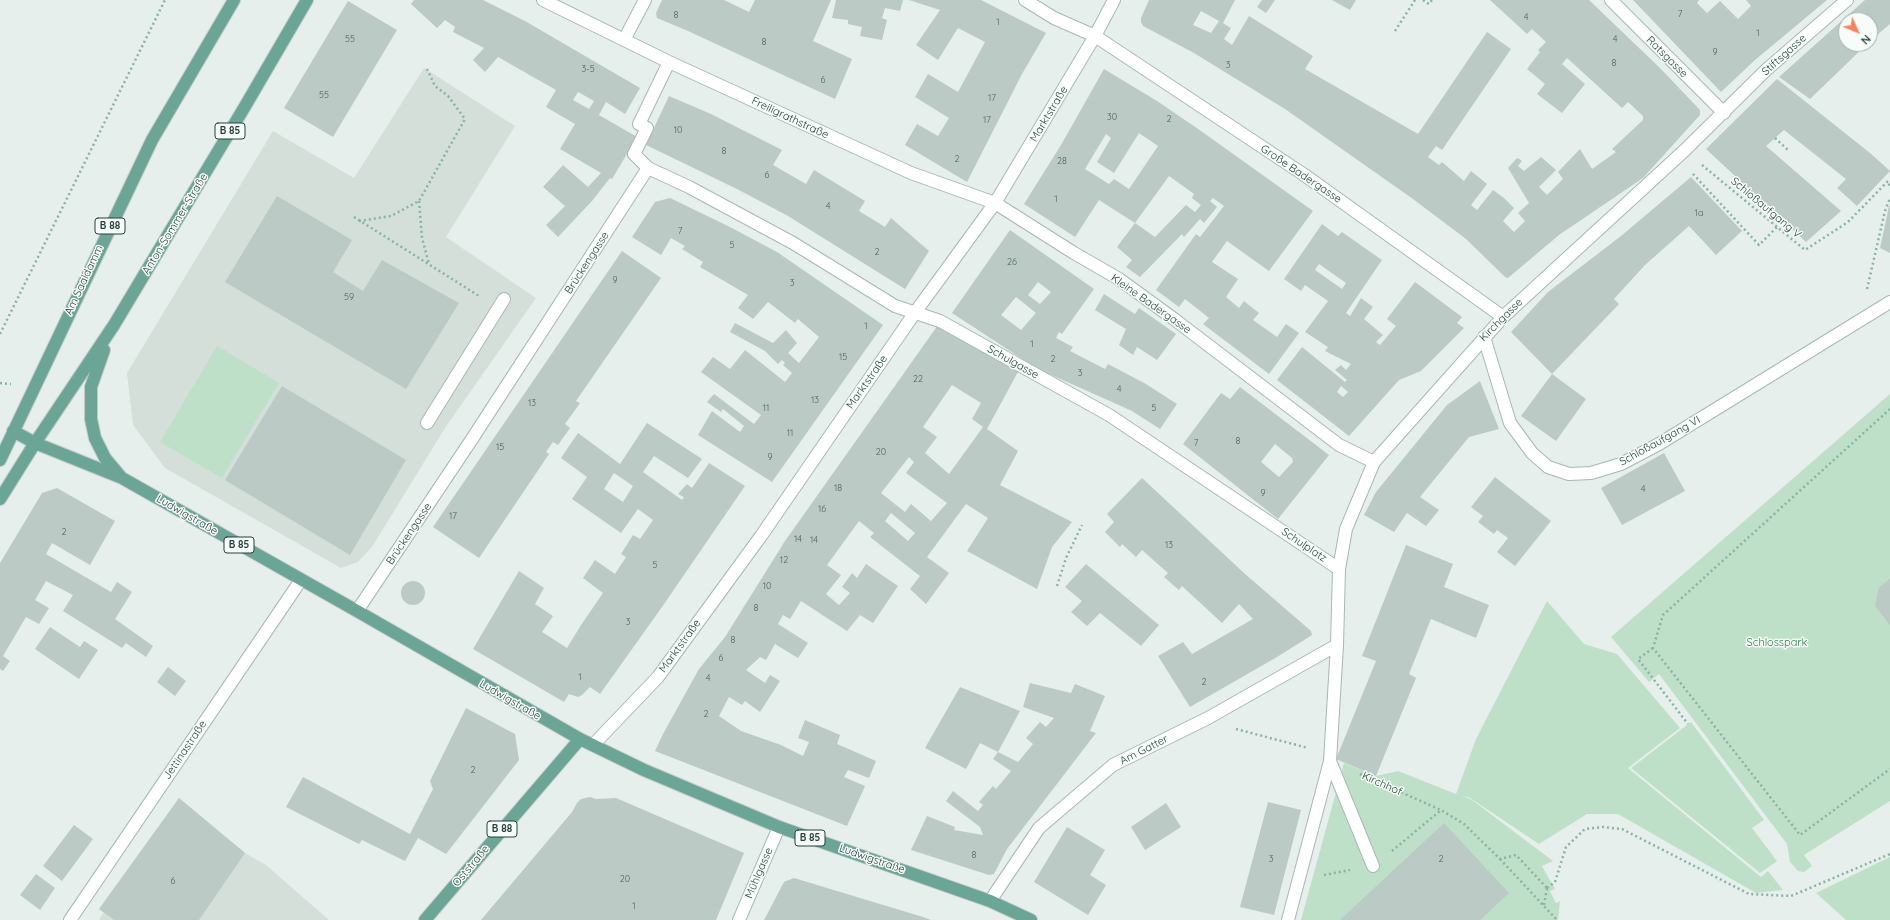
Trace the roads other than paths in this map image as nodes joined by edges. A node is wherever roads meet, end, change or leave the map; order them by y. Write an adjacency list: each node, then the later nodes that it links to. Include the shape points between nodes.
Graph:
1 (234, 0): 24 (main road, Am Saaldamm / B 88, via 152,140)
2 (307, 0): 20 (main road, Anton-Sommer-Straße / B 85)
3 (543, 0): 10 (street, Freiligrathstraße)
4 (645, 0): 10 (street)
5 (1025, 0): 9 (street, Große Badergasse, via 1054,18)
6 (1114, 0): 9 (street, Marktstraße)
7 (1611, 0): 12 (street, Ratsgasse)
8 (1847, 0): 12 (street, Stiftsgasse, via 1766,70)
9 (1095, 36): 15 (street, Marktstraße); 19 (street, Große Badergasse, via 1303,174)
10 (624, 40): 11 (street, Freiligrathstraße)
11 (669, 62): 13 (street, via 639,124 647,128 634,154); 14 (street, Freiligrathstraße)
12 (1724, 114): 19 (street, Kirchgasse)
13 (648, 168): 18 (street, via 741,214 894,306); 32 (street, Brückengasse, via 472,440)
14 (911, 174): 15 (street, Kleine Badergasse)
15 (995, 203): 18 (street, Marktstraße); 27 (street, Kleine Badergasse, via 1119,279 1339,445)
16 (1890, 302): 21 (street, Schloßaufgang VI, via 1659,444 1621,464 1591,473 1569,474 1548,467 1532,453 1510,422)
17 (501, 303): 23 (street)
18 (914, 314): 22 (street, Schulgasse, via 940,321); 35 (street, Marktstraße, via 761,536 658,677)
19 (1503, 317): 21 (street, Kirchgasse)
20 (114, 325): 25 (main road, Anton-Sommer-Straße); 28 (main road, B 85, via 96,367 89,401 96,438 106,458)
21 (1484, 337): 27 (street, Kirchgasse)
22 (1108, 415): 30 (street, Schulplatz)
23 (427, 423)
24 (12, 430): 25 (main road, Ludwigstraße / B 85); 26 (main road, Am Saaldamm / B 88)
25 (35, 443): 28 (main road, Ludwigstraße / B 85); 29 (main road, Anton-Sommer-Straße)
26 (0, 460)
27 (1374, 462): 30 (street, Kirchgasse, via 1346,529)
28 (122, 478): 31 (main road, Ludwigstraße / B 85)
29 (0, 499)
30 (1339, 569): 33 (street, Schulplatz)
31 (301, 580): 32 (main road, Ludwigstraße / B 85); 40 (street, Jettinastraße)
32 (357, 611): 34 (main road, Ludwigstraße / B 85)
33 (1337, 645): 36 (street, Schulplatz); 39 (street, Am Gatter, via 1208,718 1113,765 1039,828)
34 (580, 739): 35 (main road, Ludwigstraße / B 85); 41 (main road, Oststraße / B 88)
35 (594, 745): 37 (main road, Ludwigstraße / B 85, via 644,770)
36 (1330, 759): 38 (street); 44 (street)
37 (779, 827): 39 (main road, Ludwigstraße / B 85); 42 (street, Mühlgasse)
38 (1373, 866)
39 (990, 901): 43 (main road, Ludwigstraße / B 85)
40 (70, 920)
41 (424, 920)
42 (739, 920)
43 (1031, 920)
44 (1288, 920)

